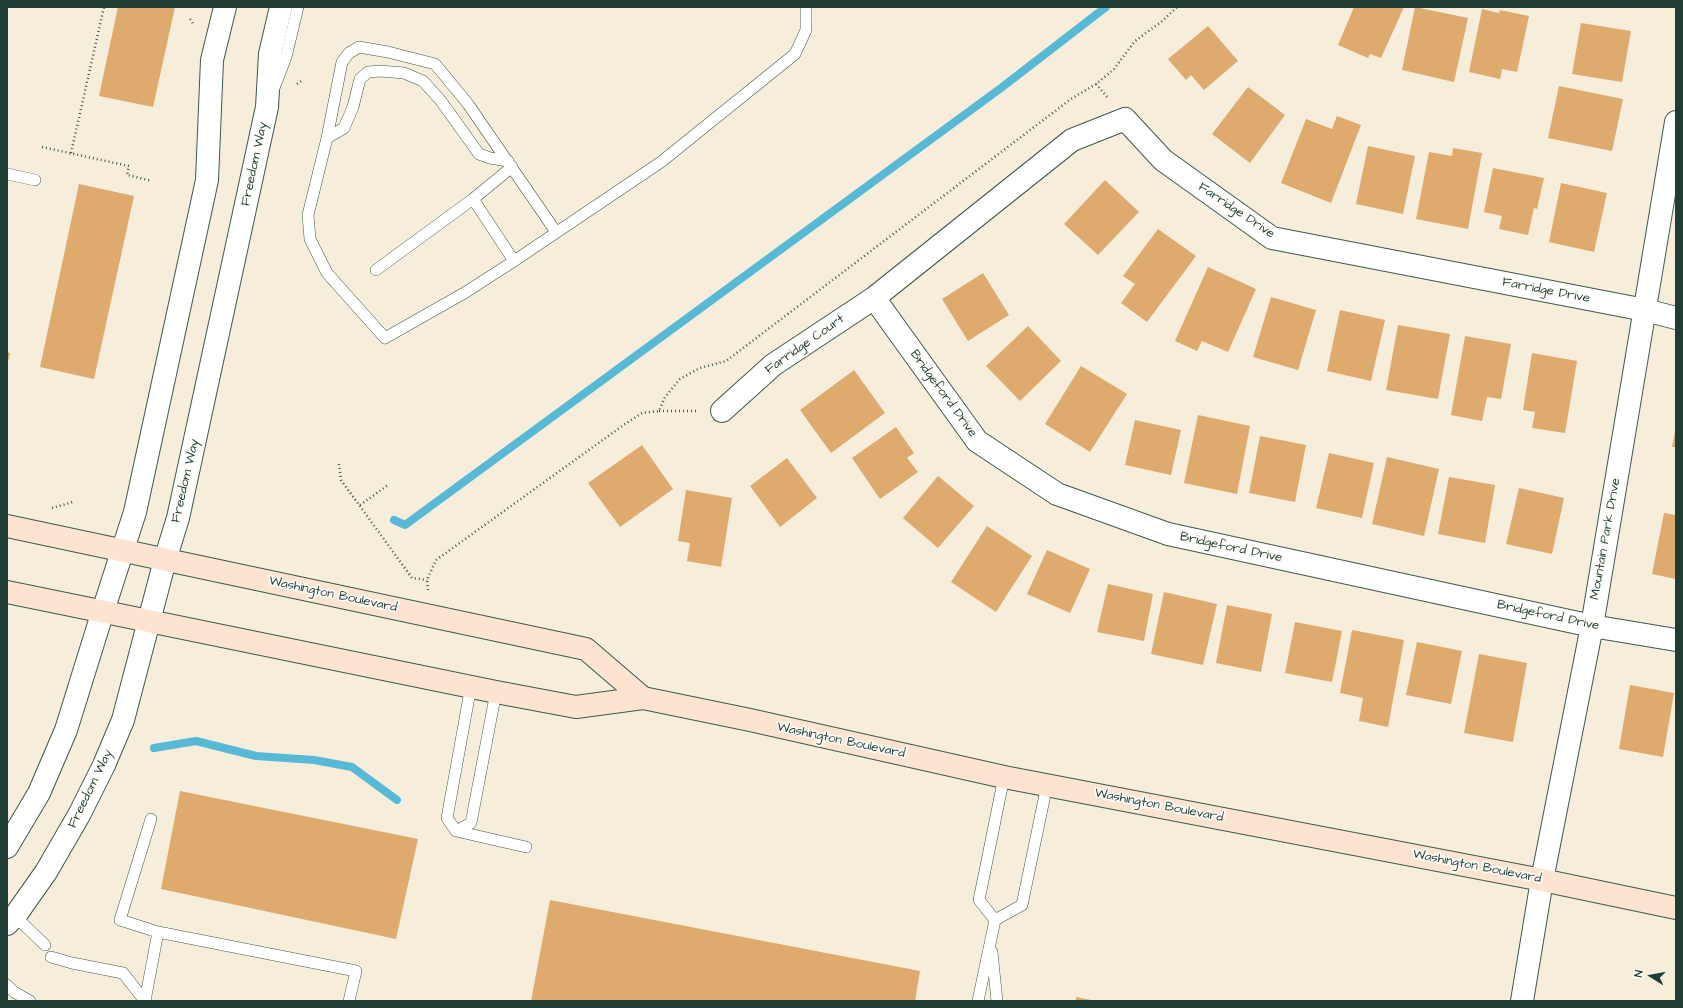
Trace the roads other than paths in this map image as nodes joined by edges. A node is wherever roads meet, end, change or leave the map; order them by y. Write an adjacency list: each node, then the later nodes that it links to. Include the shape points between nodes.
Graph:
1 (225, 7): 20 (street, via 212,60 206,180 135,512)
2 (281, 7): 5 (street, Freedom Way, via 270,54)
3 (298, 7): 5 (lane, via 286,57)
4 (806, 7): 12 (lane, via 806,30 795,54 661,162)
5 (267, 107): 21 (street, Freedom Way, via 178,518)
6 (1676, 122): 16 (street, Mountain Park Drive)
7 (327, 138): 8 (lane, via 344,128 353,107 360,79 368,72 404,73 423,81 441,101 479,154); 8 (lane, via 342,62 349,52 359,47 435,64 468,104); 13 (lane, via 308,215 310,239 327,273 385,338 466,292)
8 (510, 164): 11 (lane); 12 (lane)
9 (7, 174): 10 (lane)
10 (35, 180)
11 (473, 199): 13 (lane); 14 (lane)
12 (556, 232): 13 (lane)
13 (514, 261)
14 (376, 270)
15 (874, 298): 16 (street, Farridge Drive, via 1072,140 1125,119 1164,160 1272,238); 18 (street, Farridge Court, via 773,365); 25 (street, Bridgeford Drive, via 977,441 1057,494 1168,534)
16 (1645, 310): 17 (street, Farridge Drive); 25 (street, Mountain Park Drive)
17 (1676, 318)
18 (722, 411)
19 (7, 526): 20 (main road, Washington Boulevard)
20 (123, 551): 21 (main road, Washington Boulevard); 23 (street)
21 (165, 560): 24 (street, Freedom Way); 29 (main road, Washington Boulevard, via 586,649)
22 (7, 592): 23 (main road, Washington Boulevard)
23 (103, 611): 24 (main road, Washington Boulevard); 34 (street, via 66,730 39,793)
24 (149, 621): 27 (main road, Washington Boulevard); 38 (street, Freedom Way, via 123,720 104,765 46,872)
25 (1592, 626): 26 (street, Bridgeford Drive); 36 (street, Mountain Park Drive)
26 (1676, 640)
27 (471, 686): 28 (main road, Washington Boulevard); 33 (lane, via 447,818)
28 (496, 692): 29 (main road, Washington Boulevard, via 576,707); 33 (lane, via 471,823)
29 (643, 698): 30 (main road, Washington Boulevard)
30 (1004, 777): 31 (main road, Washington Boulevard); 39 (lane, via 979,900)
31 (1047, 785): 36 (main road, Washington Boulevard); 39 (lane, via 1022,905)
32 (150, 818): 40 (lane, via 120,920)
33 (456, 831): 35 (lane)
34 (7, 847)
35 (526, 847)
36 (1542, 880): 37 (main road, Washington Boulevard); 50 (street, Mountain Park Drive)
37 (1676, 908)
38 (11, 920): 42 (lane)
39 (995, 920): 41 (lane)
40 (158, 932): 46 (lane); 47 (lane, via 356,971)
41 (990, 940): 48 (lane); 49 (lane)
42 (45, 945)
43 (51, 957): 46 (lane, via 123,973)
44 (7, 985): 45 (lane)
45 (30, 1001)
46 (145, 1001)
47 (349, 1001)
48 (978, 1001)
49 (997, 1001)
50 (1522, 1001)

